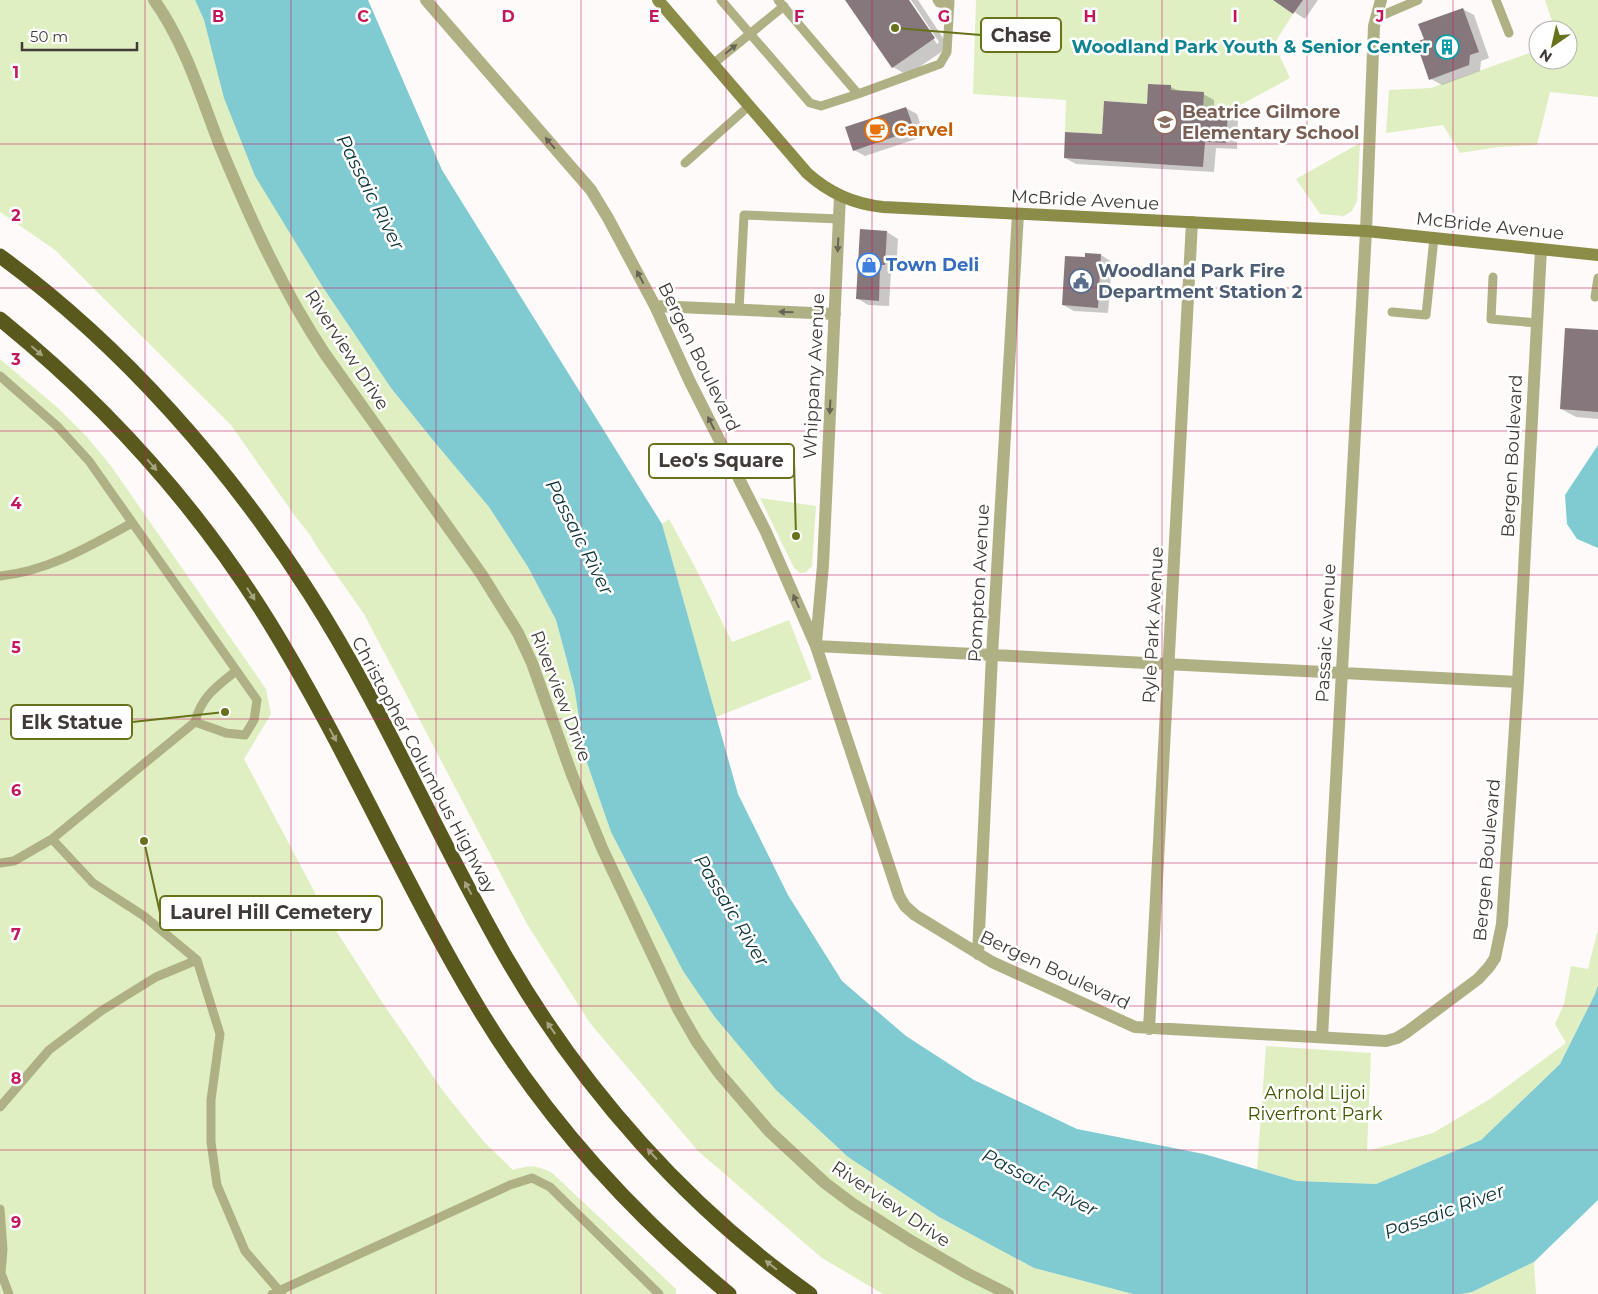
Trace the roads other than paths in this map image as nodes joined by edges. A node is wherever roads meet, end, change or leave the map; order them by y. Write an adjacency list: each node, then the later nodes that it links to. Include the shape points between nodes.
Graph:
1 (154, 0): 60 (street, Riverview Drive, via 174,32 256,227 306,325 482,575 518,633 590,821 670,993 697,1042 757,1117 825,1183 911,1241)
2 (426, 0): 30 (street, Bergen Boulevard, one-way to 2, via 591,190)
3 (658, 0): 14 (main road, McBride Avenue)
4 (721, 0): 12 (lane)
5 (936, 0): 9 (lane, via 938,3)
6 (1381, 0): 11 (street, Passaic Avenue)
7 (1418, 0): 11 (lane)
8 (1496, 0): 13 (lane)
9 (950, 2): 15 (lane, via 947,52 940,64)
10 (781, 3): 12 (lane); 15 (lane)
11 (1376, 18): 22 (street, Passaic Avenue)
12 (750, 34): 14 (lane, one-way to 12); 15 (lane, via 810,103 822,106)
13 (1509, 34)
14 (713, 64): 16 (main road, McBride Avenue)
15 (858, 94)
16 (749, 106): 17 (lane); 18 (main road, McBride Avenue, via 807,173)
17 (685, 163)
18 (840, 196): 19 (main road, McBride Avenue, via 868,205); 20 (street, Whippany Avenue)
19 (1018, 214): 21 (main road, McBride Avenue); 40 (street, Pompton Avenue)
20 (839, 219): 31 (lane, via 744,215); 33 (street, Whippany Avenue, one-way to 33)
21 (1192, 222): 22 (main road, McBride Avenue); 41 (street, Ryle Park Avenue)
22 (1366, 231): 23 (main road, McBride Avenue); 43 (street, Passaic Avenue)
23 (1434, 238): 24 (main road, McBride Avenue); 32 (lane, via 1426,315)
24 (1541, 249): 25 (main road, McBride Avenue); 35 (street, Bergen Boulevard)
25 (1598, 255)
26 (0, 256): 59 (highway, Christopher Columbus Highway, one-way to 26, via 755,1252 675,1178 637,1138 568,1053 486,922 340,644 248,504 138,376 56,301)
27 (1493, 277): 35 (lane, via 1491,319)
28 (1598, 278): 29 (lane)
29 (1595, 297)
30 (655, 306): 31 (street); 39 (street, Bergen Boulevard, one-way to 30, via 766,532)
31 (739, 310): 33 (street, one-way to 31)
32 (1392, 312)
33 (835, 314): 39 (street, Whippany Avenue, one-way to 39)
34 (0, 319): 58 (highway, one-way to 58, via 108,417 205,530 268,620 296,668 451,961 510,1056 550,1111 616,1189 655,1229)
35 (1537, 323): 44 (street, Bergen Boulevard)
36 (0, 376): 37 (lane, via 58,427 89,461)
37 (132, 523): 38 (lane, via 72,556 20,574); 42 (lane)
38 (0, 576)
39 (816, 646): 40 (street); 48 (street, Bergen Boulevard, via 899,896 915,915)
40 (992, 655): 41 (street); 48 (street, Pompton Avenue)
41 (1168, 664): 43 (street); 50 (street, Ryle Park Avenue)
42 (236, 671): 45 (lane, via 214,688 198,709); 45 (lane, via 257,700 254,720 245,734 226,733)
43 (1342, 673): 44 (street); 51 (street, Passaic Avenue)
44 (1518, 682): 51 (street, Bergen Boulevard, via 1502,924 1495,958 1478,979 1397,1038 1386,1041)
45 (195, 722): 46 (lane)
46 (52, 839): 47 (lane, via 14,861); 49 (lane, via 93,883 144,916)
47 (0, 863)
48 (978, 954): 50 (street, Bergen Boulevard, via 1135,1027)
49 (196, 960): 52 (lane, via 156,977 101,1011 49,1050); 56 (lane, via 220,1034 211,1100 211,1142 217,1185 245,1251)
50 (1149, 1029): 51 (street, Bergen Boulevard)
51 (1322, 1037)
52 (0, 1107)
53 (0, 1209): 54 (lane, via 3,1249)
54 (0, 1273): 55 (lane)
55 (6, 1291)
56 (277, 1293): 57 (lane, via 510,1185 532,1178 550,1188)
57 (659, 1294)
58 (729, 1294)
59 (810, 1294)
60 (1008, 1294)

